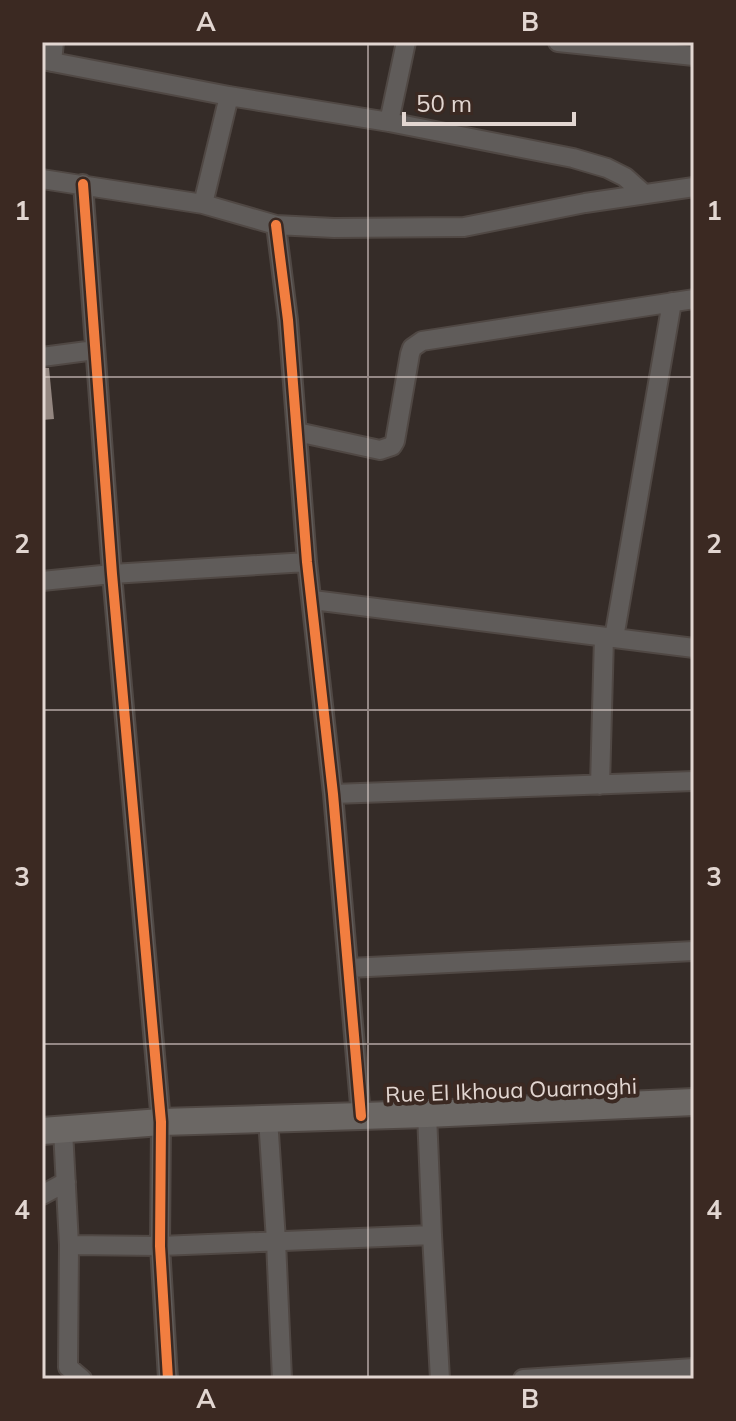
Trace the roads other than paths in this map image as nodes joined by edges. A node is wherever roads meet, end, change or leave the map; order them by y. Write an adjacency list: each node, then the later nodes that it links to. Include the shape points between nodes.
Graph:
1 (54, 42): 5 (street)
2 (406, 42): 7 (street)
3 (558, 42): 4 (street)
4 (694, 56)
5 (47, 61): 6 (street)
6 (229, 96): 7 (street); 12 (street)
7 (389, 122): 11 (street, via 573,158 625,177)
8 (42, 179): 9 (street)
9 (83, 184): 12 (street); 16 (street)
10 (694, 187): 11 (street)
11 (644, 194): 13 (street, via 464,227)
12 (203, 204): 13 (street)
13 (276, 225): 18 (street)
14 (694, 299): 15 (street)
15 (672, 302): 18 (street, via 422,341 410,354 392,446 380,450); 23 (street)
16 (95, 350): 17 (street); 20 (street)
17 (42, 357)
18 (297, 432): 19 (street)
19 (307, 562): 20 (street); 22 (street)
20 (112, 574): 21 (street); 34 (street)
21 (42, 581)
22 (313, 600): 23 (street); 27 (street)
23 (609, 638): 24 (street); 26 (street)
24 (694, 648)
25 (694, 781): 26 (street)
26 (600, 785): 27 (street)
27 (333, 794): 29 (street)
28 (694, 951): 29 (street)
29 (349, 968): 32 (street)
30 (694, 1102): 31 (street, Rue EI Ikhoua Ouarnoghi)
31 (427, 1114): 32 (street, Rue EI Ikhoua Ouarnoghi); 38 (street)
32 (361, 1116): 33 (street, Rue EI Ikhoua Ouarnoghi)
33 (268, 1118): 34 (street, Rue EI Ikhoua Ouarnoghi); 39 (street)
34 (161, 1122): 35 (street, Rue EI Ikhoua Ouarnoghi); 41 (street)
35 (53, 1131): 36 (street)
36 (66, 1182): 37 (street); 40 (street)
37 (42, 1195)
38 (432, 1235): 39 (street); 47 (street)
39 (276, 1241): 41 (street); 46 (street)
40 (69, 1245): 41 (street); 43 (street)
41 (160, 1246): 45 (street)
42 (694, 1368): 48 (street)
43 (75, 1373): 44 (street)
44 (51, 1379)
45 (168, 1379)
46 (282, 1379)
47 (440, 1379)
48 (523, 1379)

